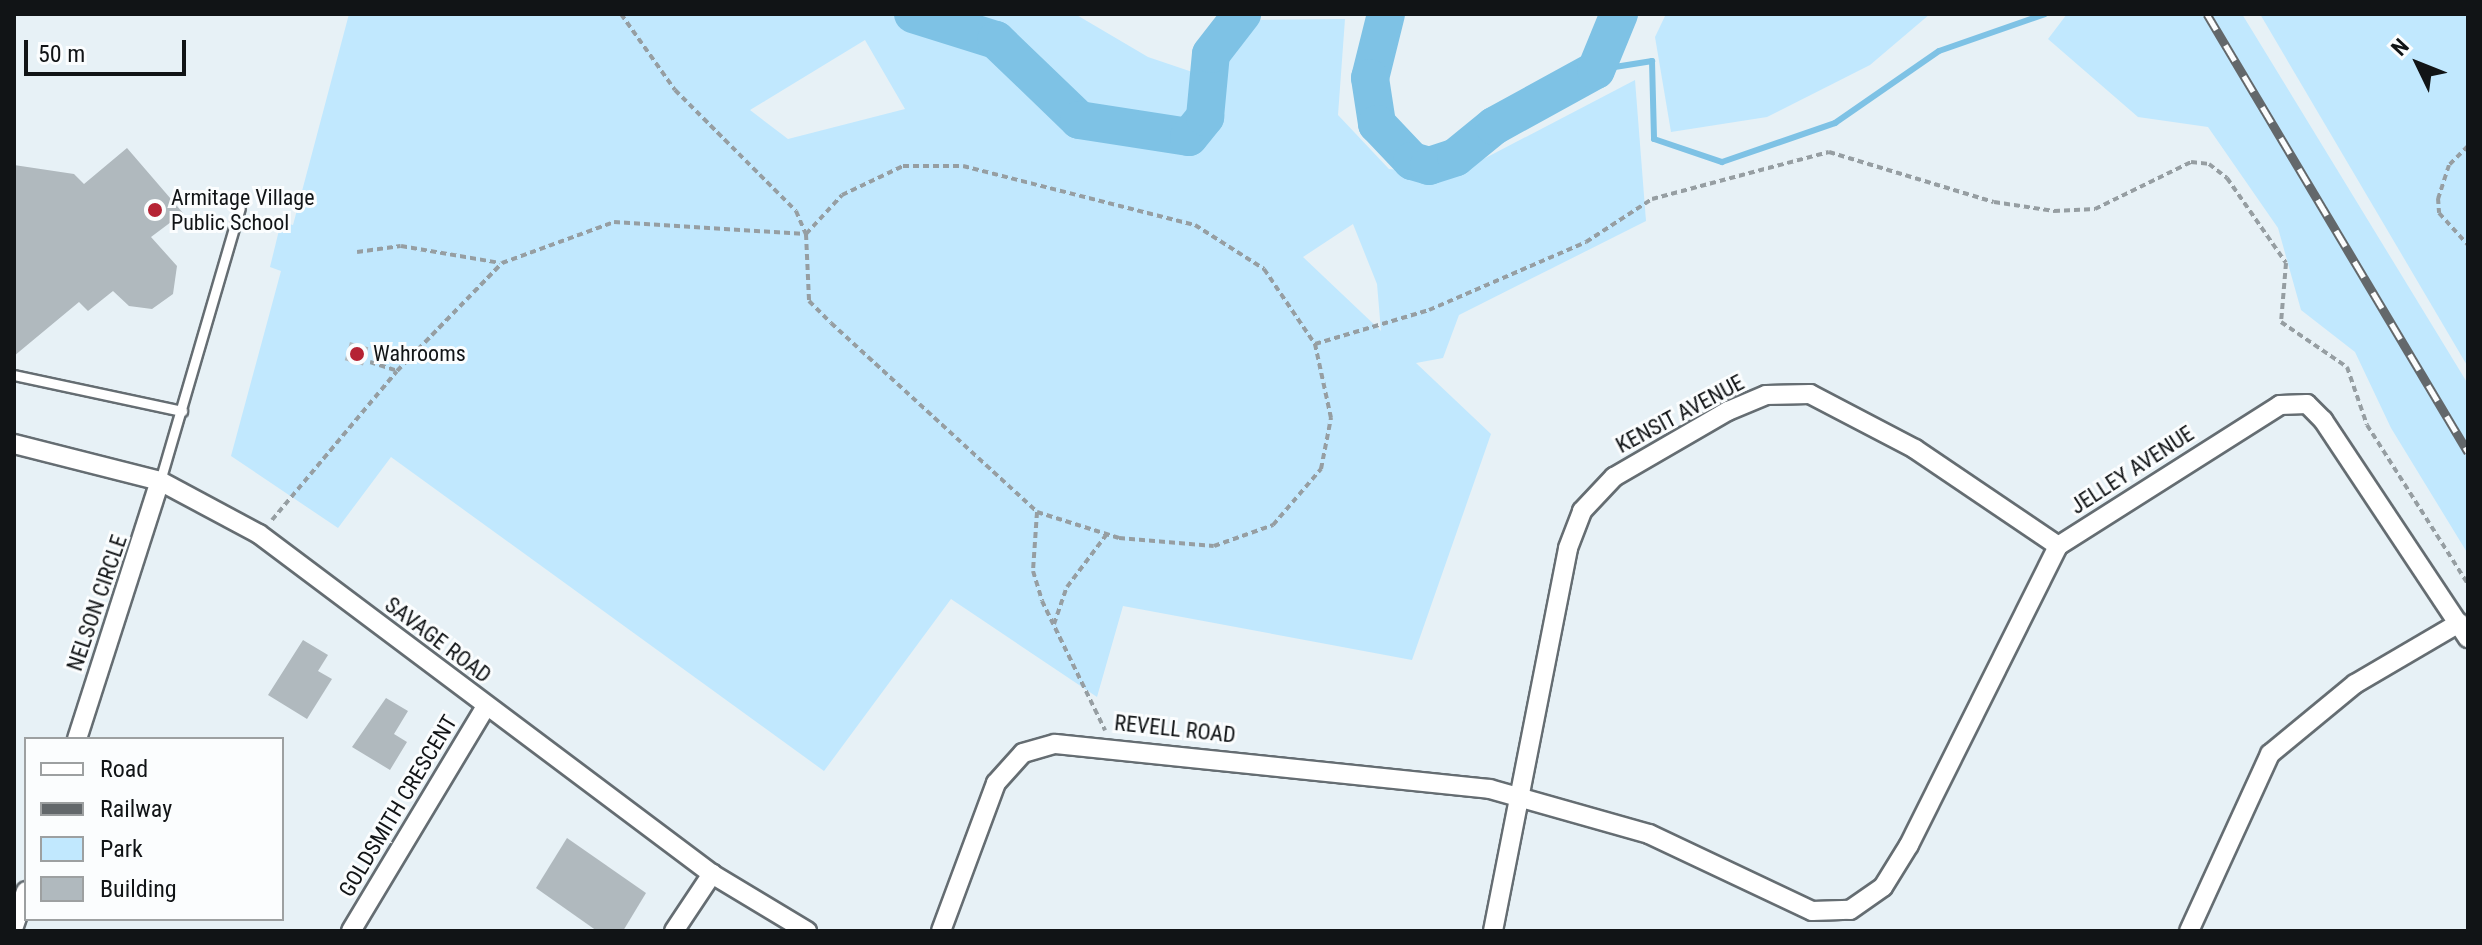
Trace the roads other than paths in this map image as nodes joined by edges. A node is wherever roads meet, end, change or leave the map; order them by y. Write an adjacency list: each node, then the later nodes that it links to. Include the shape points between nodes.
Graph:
1 (240, 208): 3 (lane)
2 (14, 375): 3 (lane)
3 (182, 411): 5 (lane)
4 (14, 444): 5 (street, SAVAGE ROAD)
5 (160, 481): 8 (street, SAVAGE ROAD, via 259,534); 9 (street, NELSON CIRCLE)
6 (2058, 546): 7 (street, JELLEY AVENUE, via 2262,414 2307,404); 10 (street, via 1909,845 1883,887 1850,910 1812,911 1649,834); 10 (street, KENSIT AVENUE, via 1915,449 1810,394 1766,395 1728,411 1614,477 1582,511 1568,548)
7 (2464, 630): 19 (street, JELLEY AVENUE, via 2355,684 2270,754)
8 (486, 706): 11 (street, SAVAGE ROAD); 14 (street, GOLDSMITH CRESCENT)
9 (78, 737)
10 (1520, 797): 17 (street, REVELL ROAD, via 1112,745 1055,744 1023,753 996,783); 18 (street, KENSIT AVENUE)
11 (712, 874): 15 (street); 16 (street, SAVAGE ROAD)
12 (24, 897): 13 (street)
13 (14, 926)
14 (351, 931)
15 (674, 931)
16 (807, 931)
17 (941, 931)
18 (1493, 931)
19 (2189, 931)

